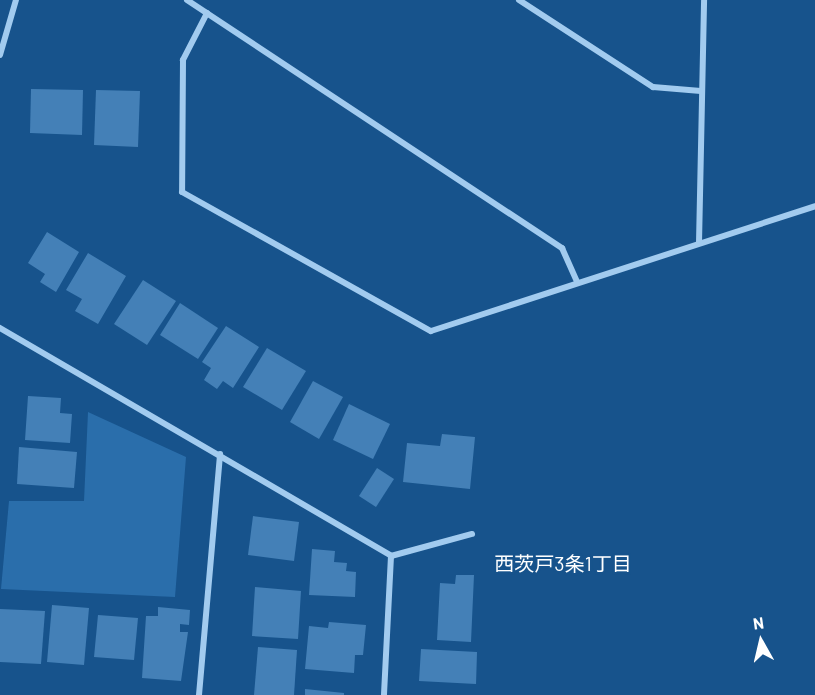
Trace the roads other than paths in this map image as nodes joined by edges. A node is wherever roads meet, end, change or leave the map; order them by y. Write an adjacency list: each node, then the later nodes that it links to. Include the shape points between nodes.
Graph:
1 (16, 0): 6 (street)
2 (187, 0): 5 (street)
3 (519, 0): 7 (street, via 652,87)
4 (704, 0): 7 (street)
5 (207, 13): 10 (street, via 562,248); 10 (street, via 183,60 182,192 431,331)
6 (0, 55)
7 (701, 91): 9 (street)
8 (815, 206): 9 (street)
9 (699, 243): 10 (street)
10 (577, 281)
11 (0, 327): 12 (street)
12 (220, 453): 14 (street); 15 (street)
13 (472, 534): 14 (street)
14 (391, 556): 16 (street)
15 (199, 695)
16 (384, 695)

